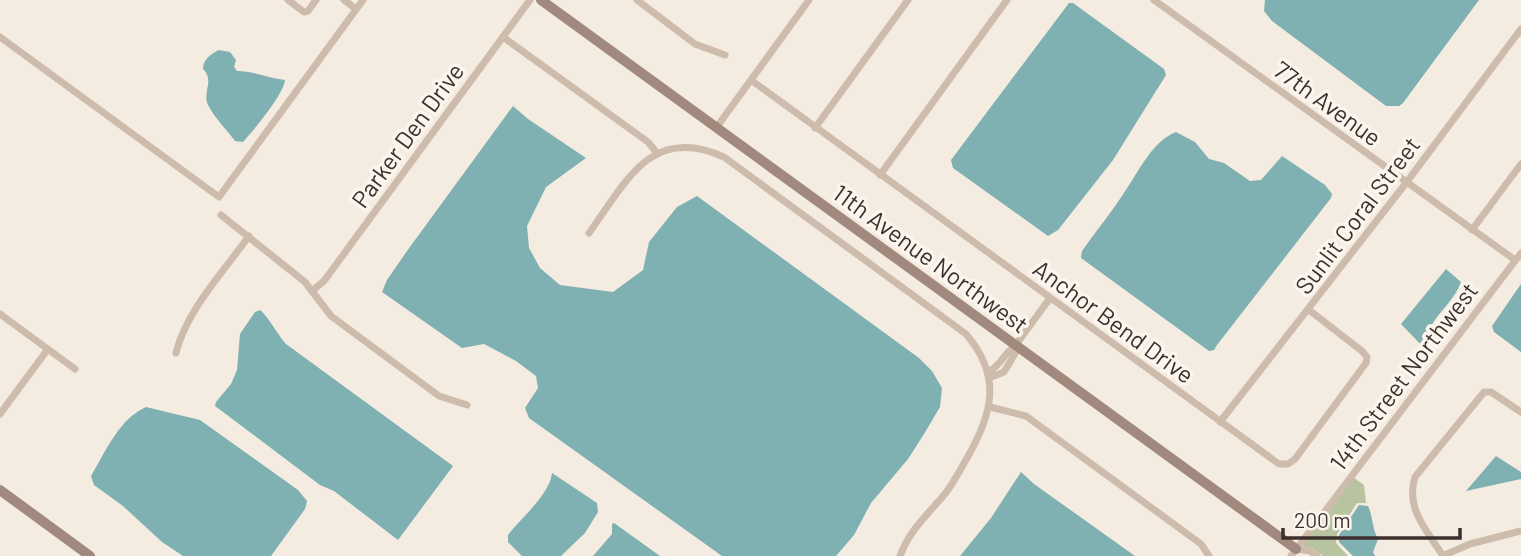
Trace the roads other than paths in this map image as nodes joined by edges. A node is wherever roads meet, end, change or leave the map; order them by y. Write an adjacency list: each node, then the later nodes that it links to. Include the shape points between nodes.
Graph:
1 (288, 0): 2 (street, via 304,12)
2 (316, 0)
3 (344, 0): 12 (street)
4 (363, 0): 12 (street)
5 (530, 0): 15 (street, Parker Den Drive)
6 (541, 0): 18 (street, 11th Avenue Northwest)
7 (637, 0): 16 (street, via 695,44)
8 (809, 0): 17 (street)
9 (908, 0): 19 (street)
10 (1007, 0): 22 (street)
11 (1154, 0): 23 (street, 77th Avenue)
12 (356, 9): 14 (street, via 219,197)
13 (1521, 29): 23 (street, Sunlit Coral Street)
14 (0, 37)
15 (503, 37): 20 (street); 30 (street, Parker Den Drive, via 324,281)
16 (725, 55)
17 (751, 80): 18 (street); 19 (street, Anchor Bend Drive)
18 (716, 128): 34 (street, 11th Avenue Northwest)
19 (815, 128): 22 (street, Anchor Bend Drive)
20 (657, 153): 26 (street, via 635,171); 37 (street, via 692,146 724,157 951,322 977,347)
21 (1521, 163): 25 (street)
22 (880, 175): 31 (street, Anchor Bend Drive)
23 (1406, 183): 25 (street, 77th Avenue); 32 (street, Sunlit Coral Street)
24 (221, 215): 27 (street)
25 (1472, 230): 29 (street, 77th Avenue)
26 (589, 233)
27 (249, 236): 30 (street); 36 (street, via 189,319)
28 (1521, 253): 29 (street, 14th Street Northwest)
29 (1515, 260): 48 (street, 14th Street Northwest)
30 (312, 291): 41 (street, via 331,316 354,334 439,396)
31 (1049, 298): 34 (street); 45 (street, Anchor Bend Drive)
32 (1309, 310): 45 (street, Sunlit Coral Street); 45 (street, Anchor Bend Drive, via 1367,357 1363,370 1295,459 1279,464)
33 (0, 314): 35 (street)
34 (1016, 346): 38 (street); 40 (street, via 1004,372); 48 (street, 11th Avenue Northwest)
35 (48, 349): 39 (street); 44 (street)
36 (176, 353)
37 (984, 361): 38 (street); 40 (street)
38 (1003, 361): 40 (street)
39 (75, 369)
40 (989, 375): 42 (street)
41 (467, 405)
42 (990, 407): 50 (street, via 961,468 913,530); 51 (street, via 1026,416 1201,544)
43 (1521, 412): 53 (street, via 1484,392 1415,477 1413,507)
44 (0, 414)
45 (1220, 422)
46 (0, 490): 49 (street)
47 (1521, 531): 53 (street)
48 (1296, 554): 52 (street, 11th Avenue Northwest, via 1310,551)
49 (90, 556)
50 (900, 556)
51 (1209, 556)
52 (1317, 556)
53 (1443, 556)

